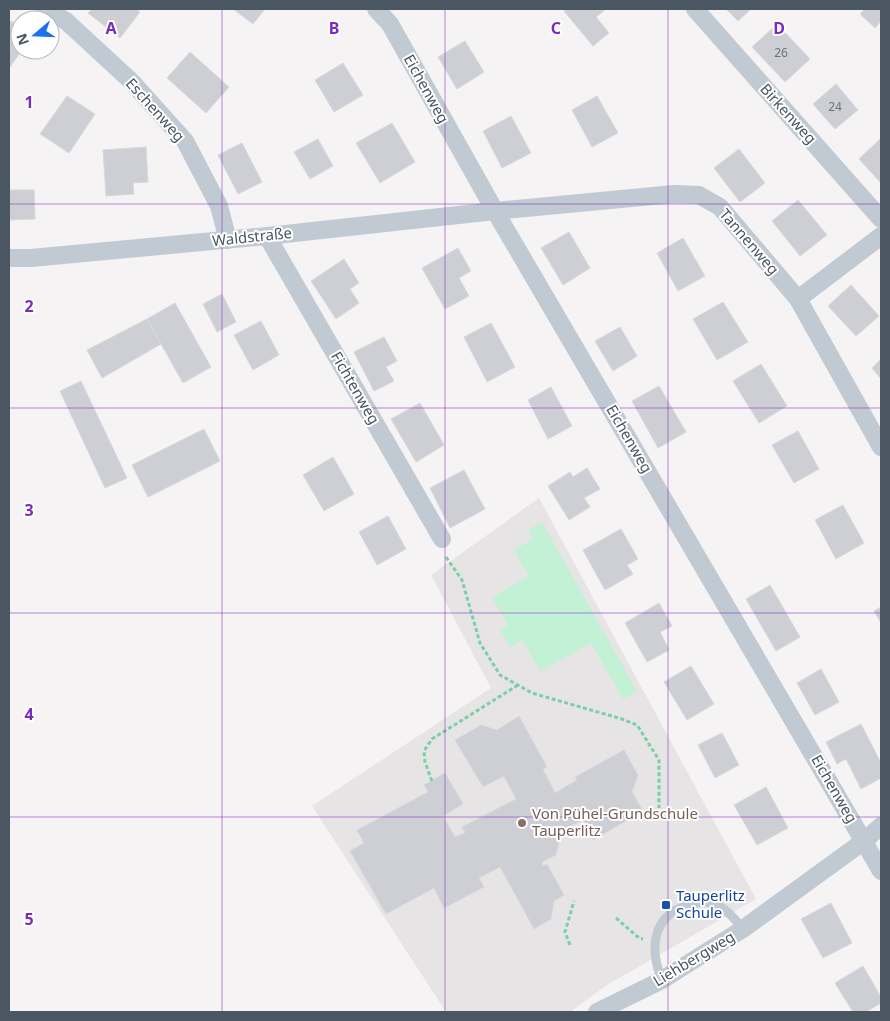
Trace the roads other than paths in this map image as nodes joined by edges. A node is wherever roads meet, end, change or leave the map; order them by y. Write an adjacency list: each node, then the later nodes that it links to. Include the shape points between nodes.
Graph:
1 (44, 9): 8 (street, Eschenweg, via 66,21 131,81 185,141 219,206)
2 (376, 9): 4 (street, Eichenweg, via 390,24)
3 (694, 9): 5 (street, Birkenweg)
4 (495, 211): 6 (street, Waldstraße); 10 (street, Tannenweg, via 674,194 699,195 720,207); 14 (street, Eichenweg)
5 (881, 219)
6 (267, 236): 8 (street, Waldstraße); 12 (street, Fichtenweg)
7 (881, 236): 10 (street)
8 (228, 240): 9 (street, Waldstraße)
9 (9, 258)
10 (798, 300): 11 (street, Tannenweg)
11 (881, 447)
12 (442, 539)
13 (881, 826): 14 (street, Liehbergweg)
14 (864, 841): 15 (street, Eichenweg); 16 (street, Liehbergweg)
15 (881, 871)
16 (744, 929): 17 (street, Liehbergweg); 17 (lane, via 736,919 713,903 697,902 680,908 663,920 656,936 654,954)
17 (662, 980): 18 (street, Liehbergweg)
18 (597, 1012)

